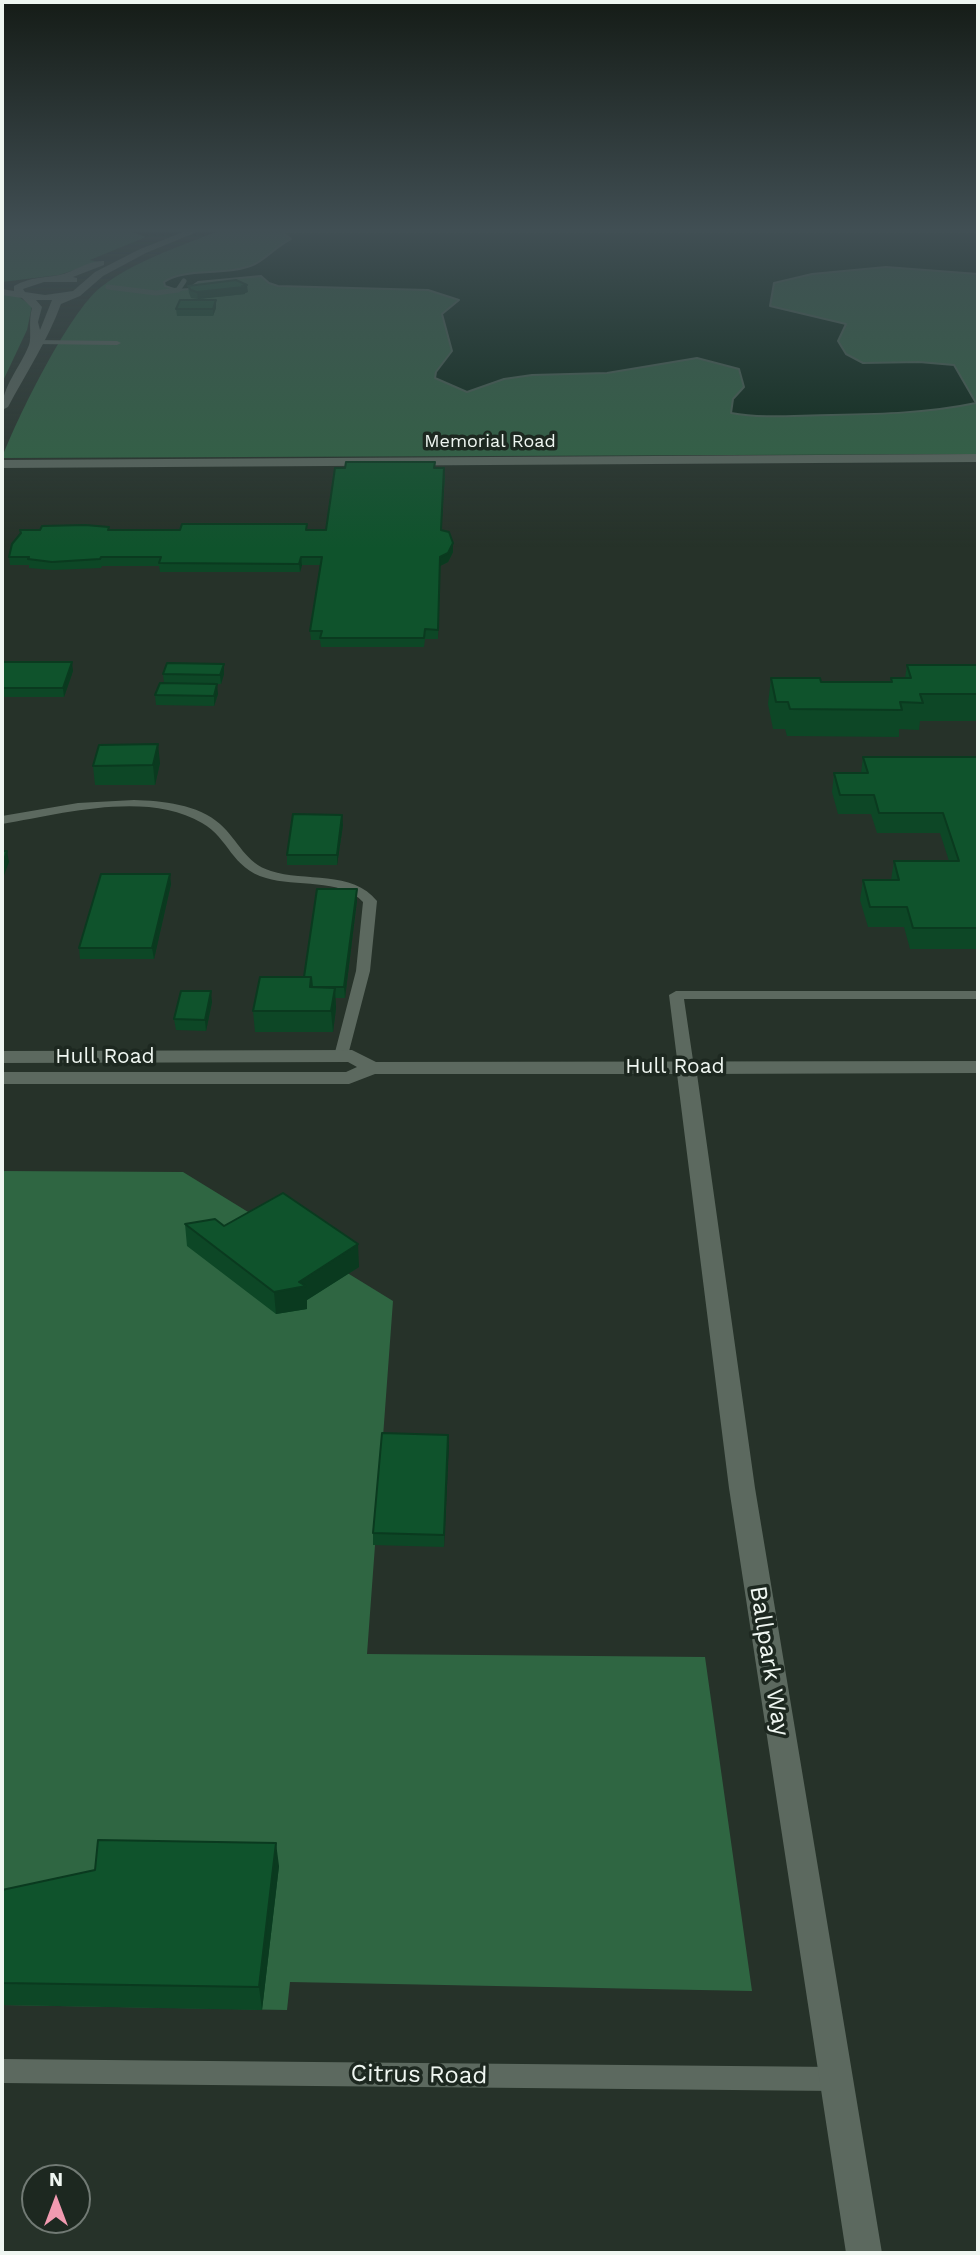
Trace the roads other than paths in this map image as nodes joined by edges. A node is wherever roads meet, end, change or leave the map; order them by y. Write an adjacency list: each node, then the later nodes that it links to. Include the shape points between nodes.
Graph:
1 (35, 337): 3 (street)
2 (40, 337): 3 (street)
3 (36, 342): 4 (lane); 5 (street)
4 (117, 343)
5 (2, 407)
6 (978, 458): 7 (street, Memorial Road)
7 (2, 464)
8 (2, 820): 10 (lane, via 97,806 177,808 213,825 240,860 261,872 365,894 370,901 363,971)
9 (978, 995): 12 (lane, via 676,995)
10 (342, 1056): 11 (street, Hull Road); 14 (street, Hull Road, via 352,1056)
11 (2, 1057)
12 (686, 1067): 13 (street, Hull Road); 14 (street, Hull Road); 17 (street, Ballpark Way, via 742,1488)
13 (978, 1067)
14 (372, 1068): 15 (street, Hull Road, via 349,1078)
15 (2, 1078)
16 (2, 2071): 17 (lane, Citrus Road)
17 (836, 2079): 18 (street, Ballpark Way)
18 (864, 2253)

